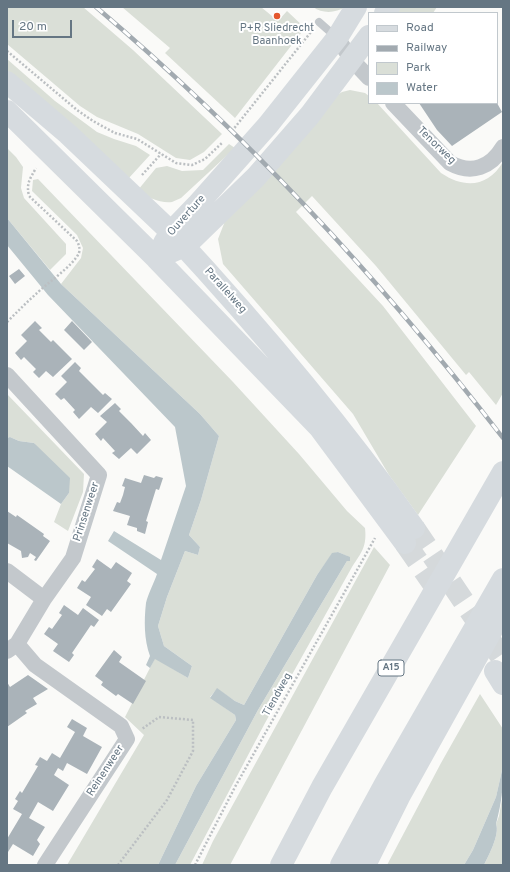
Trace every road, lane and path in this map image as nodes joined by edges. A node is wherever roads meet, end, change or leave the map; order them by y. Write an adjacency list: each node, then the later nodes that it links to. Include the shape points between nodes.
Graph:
1 (356, 7): 4 (main road, Ouverture)
2 (319, 22): 4 (lane); 11 (path)
3 (368, 37): 6 (main road, Ouverture)
4 (337, 38): 6 (street); 15 (main road, Ouverture, via 268,125 197,205)
5 (7, 51): 12 (path, via 93,121 115,133 137,139 176,163 192,165 205,159)
6 (352, 60): 7 (street); 15 (main road, Ouverture, via 310,115 256,177)
7 (368, 77)
8 (7, 82): 15 (main road, Parallelweg, via 68,134)
9 (394, 104): 13 (street, Tenorweg, via 450,163 461,169 486,165 498,156)
10 (7, 110): 16 (main road, Parallelweg)
11 (231, 132)
12 (226, 138)
13 (503, 147)
14 (36, 168): 17 (path, via 28,183 29,196 76,241 79,252 60,274)
15 (178, 239): 16 (main road, Ouverture); 16 (main road, Parallelweg, via 246,313 377,476 409,535 319,427)
16 (156, 258)
17 (7, 322)
18 (7, 375): 23 (street, Prinsenweer, via 99,475 73,558)
19 (503, 472): 30 (main road, A15, via 322,787)
20 (377, 534): 29 (path, Tiendweg, via 235,787)
21 (7, 571): 23 (street)
22 (503, 579): 31 (main road)
23 (44, 599): 25 (street, Prinsenweer)
24 (503, 610): 32 (main road, via 399,797)
25 (12, 648): 26 (street, Reinenweer, via 121,726)
26 (127, 739): 27 (street, Reinenweer); 28 (path, via 159,717 193,720 193,751 167,800)
27 (45, 865)
28 (118, 865)
29 (195, 865)
30 (281, 865)
31 (341, 865)
32 (365, 865)

